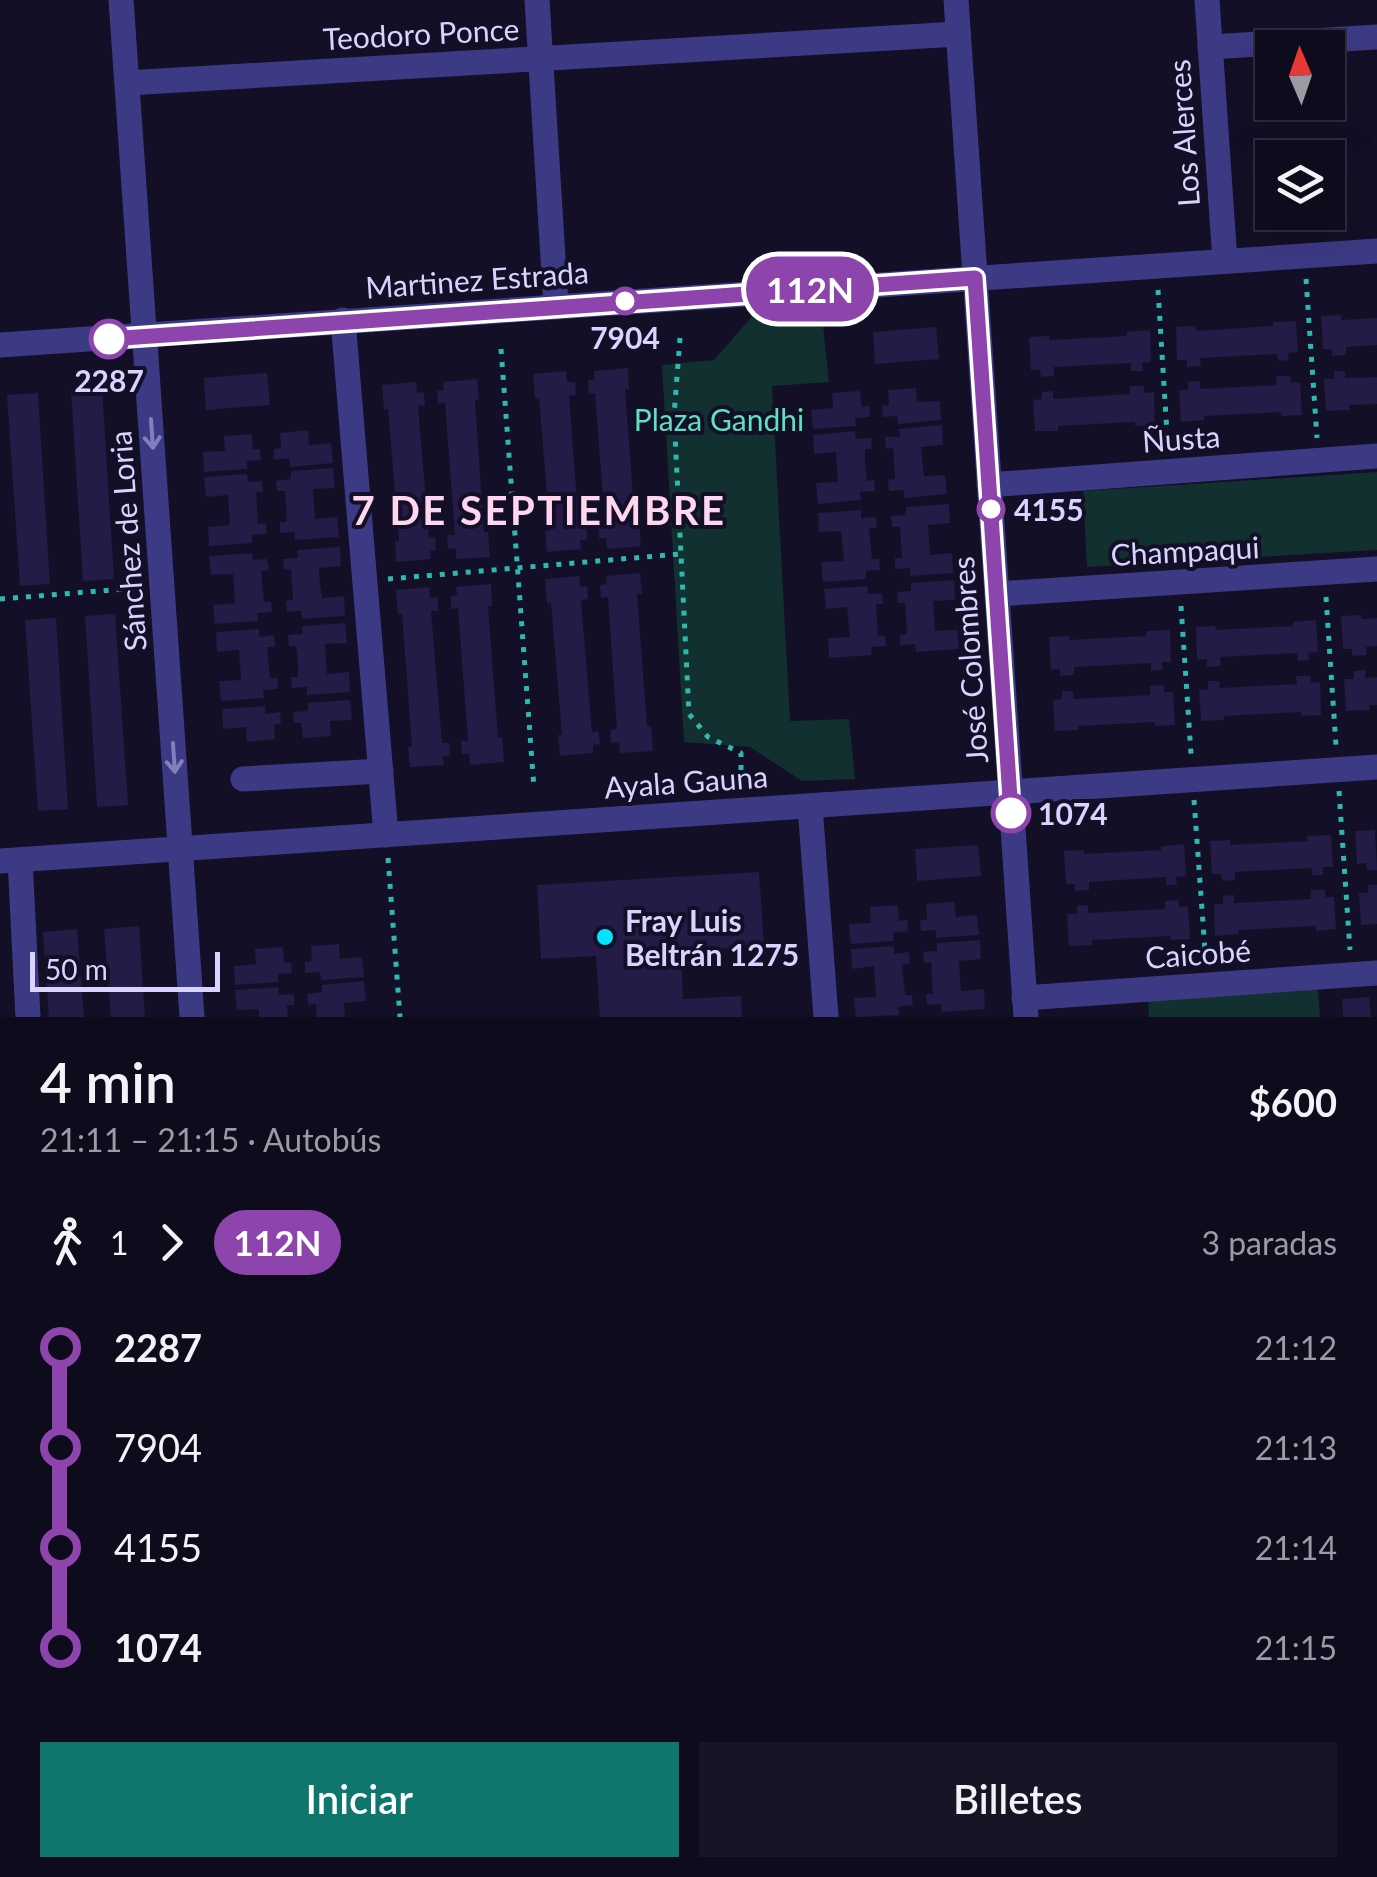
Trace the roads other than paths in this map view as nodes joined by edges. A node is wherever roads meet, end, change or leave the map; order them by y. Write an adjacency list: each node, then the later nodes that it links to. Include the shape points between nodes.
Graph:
1 (121, 0): 9 (street, Sánchez de Loria)
2 (537, 0): 8 (street)
3 (956, 0): 5 (street, José Colombres)
4 (1207, 0): 7 (street, Los Alerces)
5 (958, 34): 8 (street, Teodoro Ponce); 12 (street, José Colombres)
6 (1377, 37): 7 (street)
7 (1210, 47): 11 (street, Los Alerces)
8 (540, 58): 9 (street, Teodoro Ponce); 13 (street)
9 (127, 83): 15 (street, Sánchez de Loria)
10 (1377, 251): 11 (street, Martinez Estrada)
11 (1225, 261): 12 (street, Martinez Estrada)
12 (975, 278): 13 (street, Martinez Estrada); 18 (street, José Colombres)
13 (556, 306): 14 (street, Martinez Estrada)
14 (343, 320): 15 (street, Martinez Estrada); 22 (street)
15 (146, 336): 16 (street, Martinez Estrada); 27 (street, Sánchez de Loria, one-way to 27)
16 (0, 345)
17 (1377, 456): 18 (street, Ñusta)
18 (990, 486): 20 (street, José Colombres)
19 (1377, 569): 20 (street, Champaqui)
20 (997, 594): 24 (street, José Colombres)
21 (1377, 767): 24 (street, Ayala Gauna)
22 (381, 771): 23 (street); 26 (street)
23 (243, 779)
24 (1010, 792): 25 (street, Ayala Gauna); 30 (street, José Colombres)
25 (810, 806): 26 (street, Ayala Gauna); 33 (street)
26 (386, 834): 27 (street, Ayala Gauna)
27 (180, 848): 28 (street, Ayala Gauna); 32 (street, Sánchez de Loria)
28 (10, 860): 31 (street)
29 (1377, 973): 30 (street, Caicobé)
30 (1025, 1007)
31 (28, 1017)
32 (192, 1017)
33 (826, 1017)

